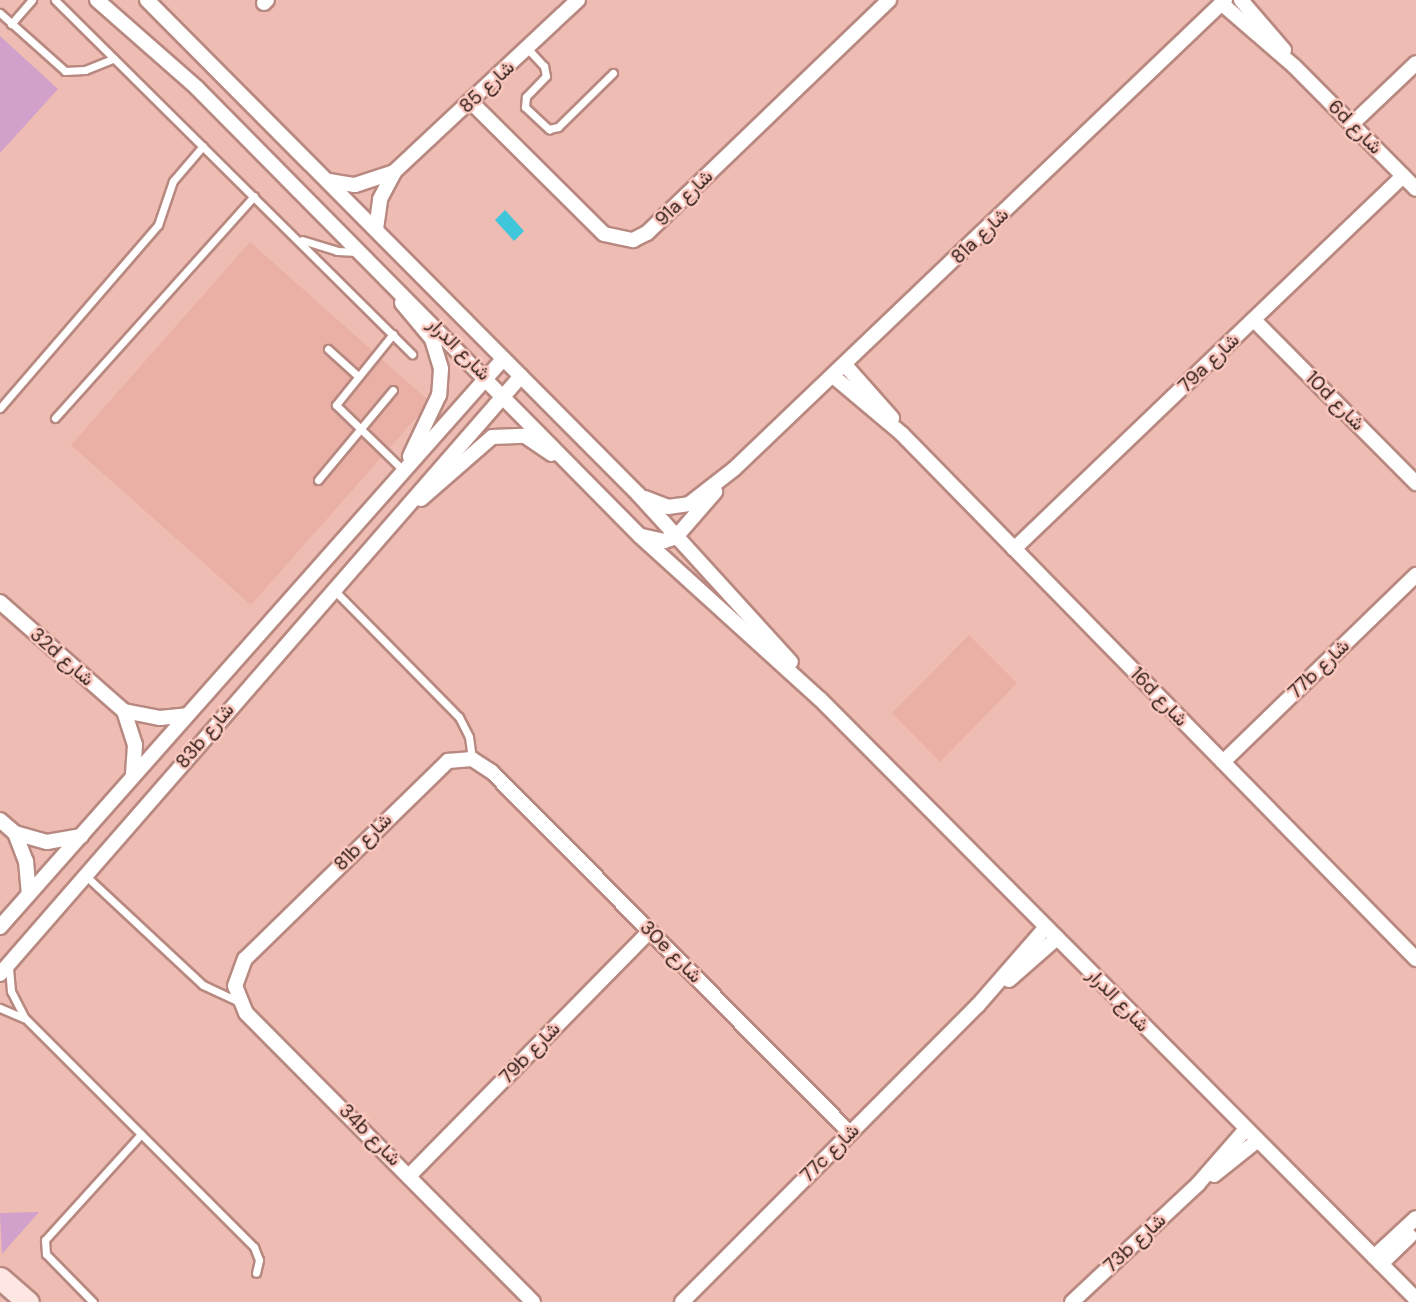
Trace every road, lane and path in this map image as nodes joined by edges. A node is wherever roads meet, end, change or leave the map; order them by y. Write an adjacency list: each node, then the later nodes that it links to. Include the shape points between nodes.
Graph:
1 (32, 0): 10 (lane)
2 (55, 0): 12 (lane)
3 (97, 0): 26 (street, شارع الدرار, via 197,88)
4 (148, 0): 21 (street, شارع الدرار)
5 (578, 0): 11 (street, شارع 85)
6 (1241, 0): 14 (street, 6d شارع)
7 (1223, 2): 14 (street, 6d شارع); 33 (street, 81a شارع)
8 (878, 3): 16 (street, 91a شارع, via 647,233 633,240 604,234)
9 (0, 13): 10 (lane)
10 (10, 23): 12 (lane, via 65,71 85,70)
11 (527, 48): 15 (lane, via 544,66 546,76 526,97 525,107 549,129 558,127); 16 (street, شارع 85)
12 (114, 58): 18 (lane)
13 (1416, 62): 17 (street)
14 (1294, 66): 17 (street, 6d شارع)
15 (613, 73)
16 (471, 102): 19 (street, شارع 85)
17 (1352, 124): 20 (street, 6d شارع)
18 (204, 146): 23 (lane); 40 (lane, via 173,181 158,225)
19 (394, 172): 21 (street, شارع 85, via 355,185); 24 (street, شارع 85, via 380,199)
20 (1404, 176): 22 (street, 6d شارع); 28 (street, 79a شارع)
21 (327, 180): 24 (street, شارع الدرار)
22 (1416, 189)
23 (254, 196): 25 (lane); 41 (lane)
24 (376, 229): 32 (street, شارع الدرار)
25 (295, 237): 26 (lane, via 316,247); 29 (lane)
26 (359, 252): 27 (street, شارع الدرار)
27 (388, 281): 35 (street, شارع الدرار); 44 (street, 83b شارع, via 432,339 441,369 439,395)
28 (1254, 320): 48 (street, 10d شارع); 53 (street, 79a شارع)
29 (393, 334): 31 (lane); 34 (lane)
30 (328, 349): 34 (lane)
31 (412, 354)
32 (503, 359): 35 (street, 83b شارع); 36 (street, شارع الدرار)
33 (845, 365): 37 (street, 81a شارع); 43 (street, 16d شارع)
34 (357, 375): 42 (lane, via 336,405)
35 (487, 376): 39 (street, شارع الدرار); 44 (street, 83b شارع)
36 (521, 376): 39 (street, 83b شارع); 49 (street, شارع الدرار)
37 (833, 376): 43 (street, 16d شارع); 45 (street, 81a شارع)
38 (393, 390): 42 (lane)
39 (505, 394): 47 (street, شارع الدرار); 50 (street, 83b شارع)
40 (0, 408)
41 (55, 418)
42 (360, 431): 44 (lane); 46 (lane)
43 (902, 434): 53 (street, 16d شارع)
44 (406, 465): 59 (street, 83b شارع)
45 (734, 469): 49 (street, 81a شارع, via 678,507); 52 (street, 81a شارع)
46 (318, 480)
47 (587, 480): 50 (street, 83b شارع, via 534,440 504,434 481,442 435,491); 51 (street, شارع الدرار)
48 (1416, 483)
49 (638, 494): 52 (street, شارع الدرار)
50 (413, 502): 55 (street, 83b شارع)
51 (640, 536): 52 (street, via 664,541); 57 (street, شارع الدرار)
52 (676, 537): 57 (street, شارع الدرار)
53 (1014, 549): 61 (street, 16d شارع)
54 (1416, 575): 61 (street, 77b شارع)
55 (336, 592): 60 (lane, via 459,717 469,737); 66 (street, 83b شارع, via 249,685)
56 (0, 602): 58 (street, 32d شارع)
57 (820, 699): 70 (street, شارع الدرار)
58 (124, 711): 59 (street, via 150,717); 62 (street, via 135,745)
59 (187, 715): 62 (street, 83b شارع)
60 (472, 759): 69 (street, 30e شارع, via 492,772); 73 (street, 81b شارع, via 448,761 437,768 245,959 237,972)
61 (1223, 762): 71 (street, 16d شارع)
62 (134, 776): 65 (street, 83b شارع)
63 (0, 820): 64 (street)
64 (15, 833): 65 (street, via 47,842); 67 (street, via 26,860)
65 (82, 836): 67 (street, 83b شارع)
66 (86, 876): 72 (street, 83b شارع); 73 (lane, via 203,985)
67 (29, 894): 68 (street, 83b شارع)
68 (0, 928)
69 (650, 931): 77 (street, 30e شارع); 80 (street, 79b شارع)
70 (1052, 933): 76 (street, شارع الدرار); 77 (street, 77c شارع)
71 (1415, 955)
72 (4, 968): 75 (lane)
73 (238, 1001): 80 (street, 34b شارع)
74 (0, 1008): 75 (lane)
75 (25, 1018): 78 (lane)
76 (1246, 1129): 79 (street, شارع الدرار); 81 (street, 73b شارع)
77 (850, 1133): 91 (street, 77c شارع)
78 (141, 1134): 85 (lane, via 254,1247); 89 (lane, via 45,1240 46,1254)
79 (1258, 1140): 81 (street, 73b شارع); 84 (street, شارع الدرار)
80 (410, 1175): 90 (street, 34b شارع)
81 (1198, 1184): 92 (street, 73b شارع)
82 (1416, 1218): 84 (street)
83 (1416, 1230): 84 (street)
84 (1378, 1261): 87 (street, شارع الدرار)
85 (257, 1273)
86 (0, 1278): 88 (main road)
87 (1416, 1299)
88 (28, 1302)
89 (93, 1302)
90 (533, 1302)
91 (682, 1302)
92 (1072, 1302)

